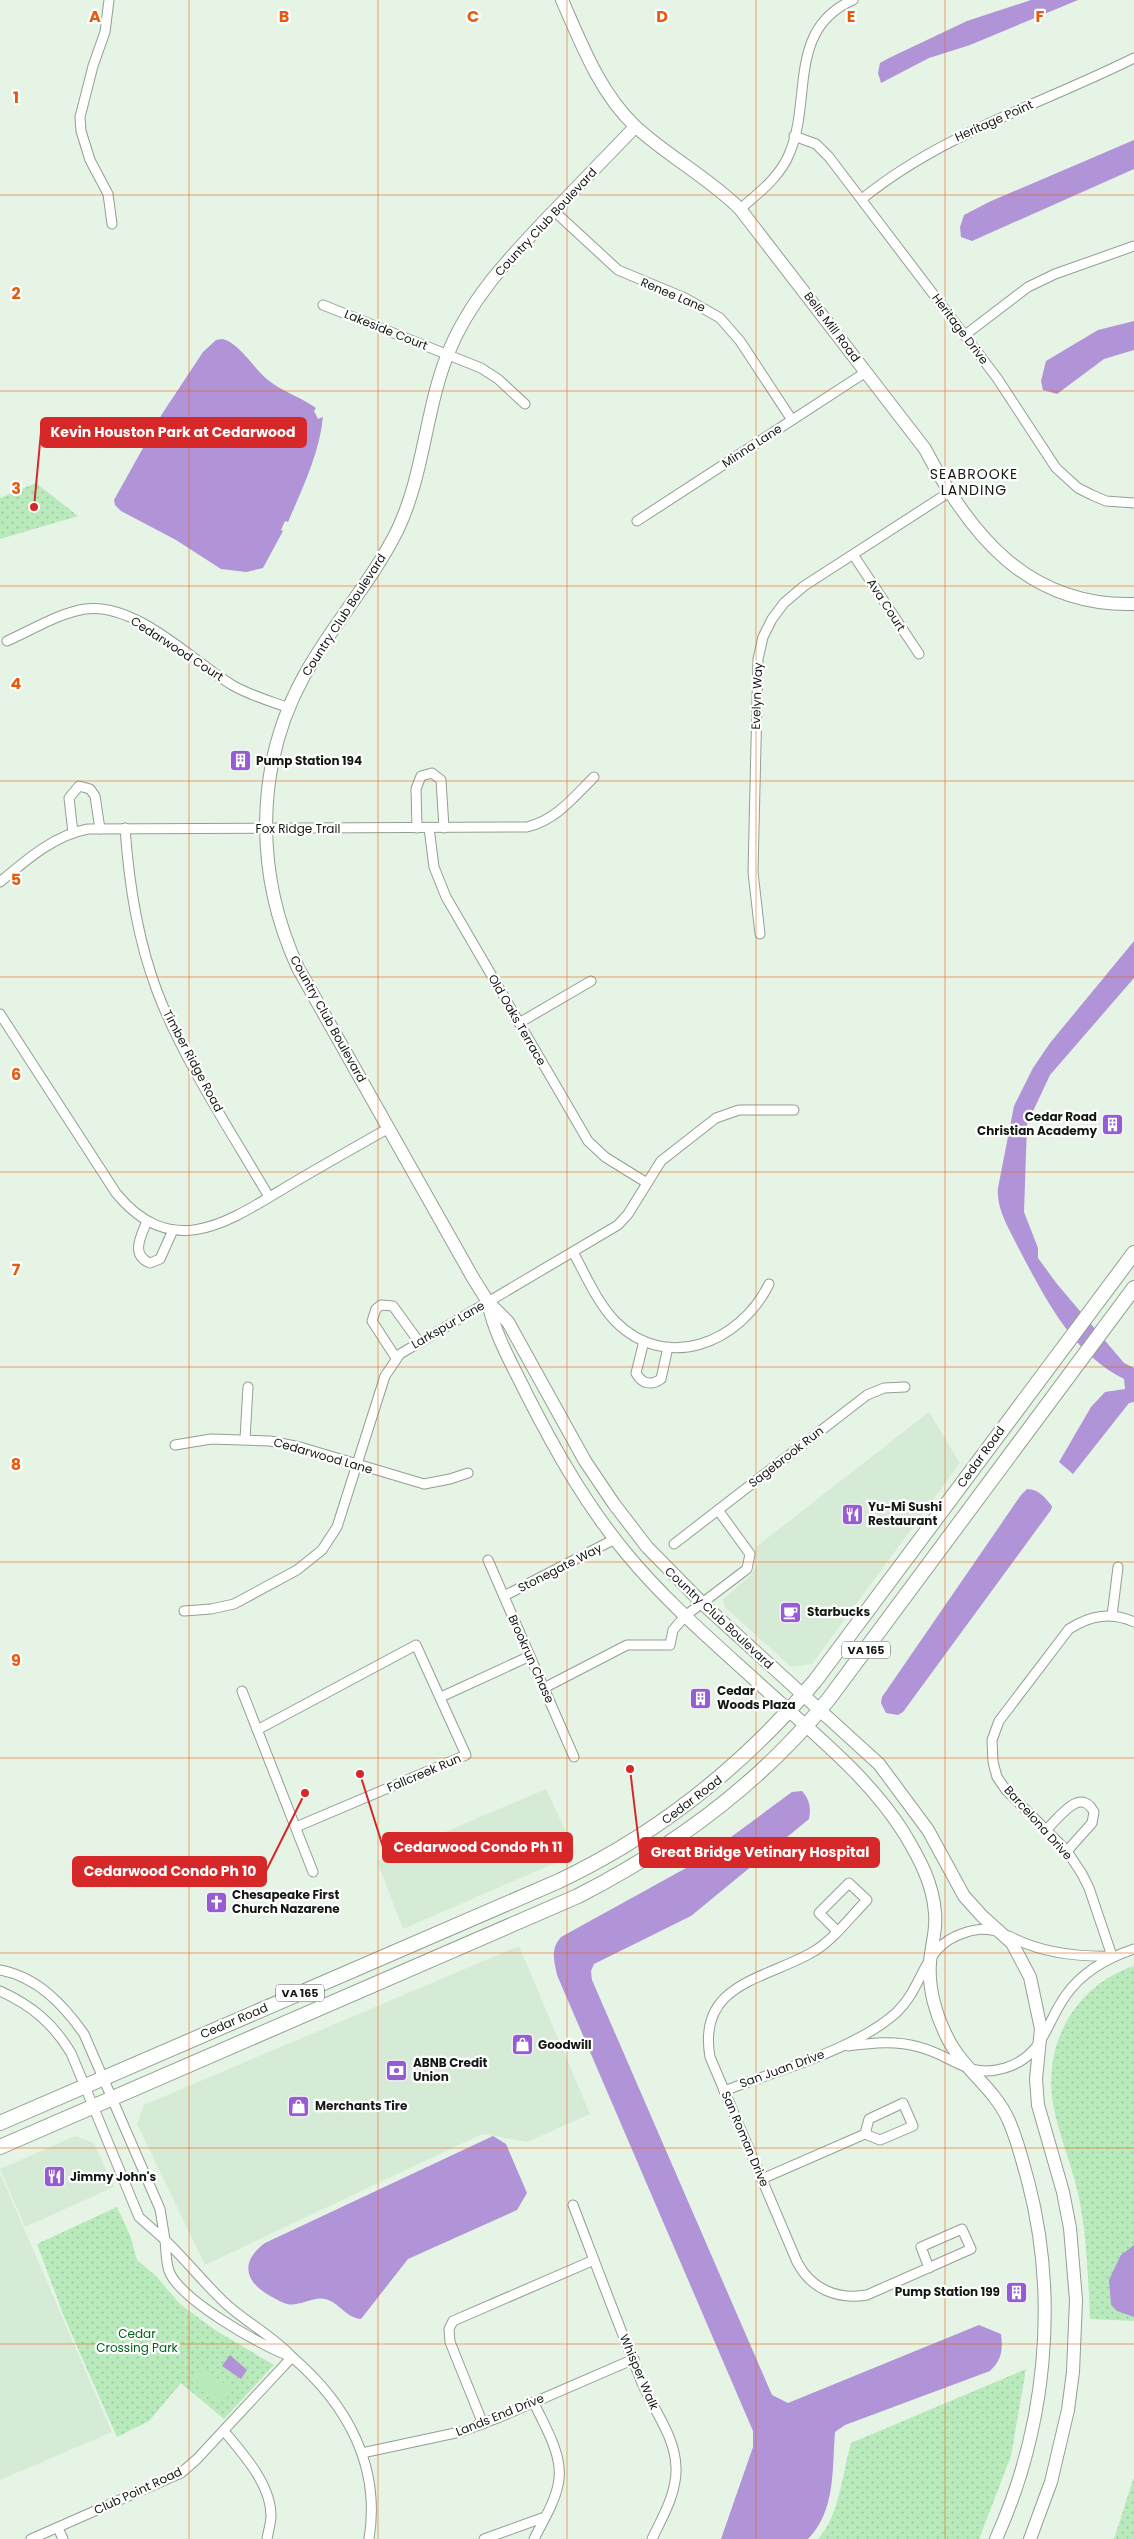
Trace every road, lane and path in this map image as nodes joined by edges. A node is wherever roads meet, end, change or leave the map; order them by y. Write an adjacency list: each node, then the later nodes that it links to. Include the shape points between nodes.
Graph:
1 (109, 0): 10 (street, via 105,32 80,117 90,160 108,194)
2 (562, 0): 5 (street, Bells Mill Road, via 602,82)
3 (853, 0): 6 (street, via 825,20 808,50)
4 (1134, 58): 7 (street, Heritage Point, via 946,142 882,182)
5 (635, 126): 8 (street, Bells Mill Road); 9 (street, Country Club Boulevard)
6 (794, 136): 7 (street, Heritage Drive, via 821,148); 8 (street, via 784,164)
7 (862, 199): 13 (street, Heritage Drive)
8 (740, 209): 15 (street, Bells Mill Road)
9 (554, 211): 14 (street, Country Club Boulevard, via 490,283 469,313); 17 (street, Renee Lane, via 618,270 685,298 720,318 740,341)
10 (112, 224)
11 (1134, 246): 13 (street, via 1028,287)
12 (324, 305): 14 (street, Lakeside Court)
13 (965, 335): 19 (street, Heritage Drive, via 1066,479 1106,501)
14 (448, 355): 16 (street, Lakeside Court, via 490,373); 25 (street, Country Club Boulevard, via 417,478 398,529 309,667)
15 (866, 372): 17 (street, Minna Lane); 18 (street, Bells Mill Road, via 925,449)
16 (525, 404)
17 (792, 420): 20 (street, Minna Lane)
18 (948, 493): 21 (street, Evelyn Way); 22 (street, Bells Mill Road, via 992,548 1027,576 1066,594 1092,601)
19 (1134, 503)
20 (637, 521)
21 (854, 556): 24 (street, Ava Court); 35 (street, Evelyn Way, via 804,586 784,603 763,637 756,678 753,872)
22 (1134, 604)
23 (7, 641): 25 (street, Cedarwood Court, via 76,612 102,609 118,612 138,620 234,686)
24 (919, 654)
25 (289, 708): 32 (street, Country Club Boulevard, via 269,780)
26 (594, 777): 30 (street, Fox Ridge Trail, via 555,816 542,824)
27 (125, 828): 31 (street, Fox Ridge Trail); 32 (street, Fox Ridge Trail); 42 (street, Timber Ridge Road, via 134,912 158,993 177,1036)
28 (416, 828): 29 (street, Fox Ridge Trail); 30 (street, via 417,782 421,776 432,773 440,780); 32 (street, Fox Ridge Trail)
29 (429, 828): 30 (street, Fox Ridge Trail); 38 (street, Old Oaks Terrace, via 434,867 446,897)
30 (444, 828)
31 (100, 829): 33 (street, Fox Ridge Trail); 33 (street, via 95,796 90,789 79,786 69,798)
32 (266, 829): 40 (street, Country Club Boulevard, via 272,891 290,951)
33 (73, 833): 34 (street, Fox Ridge Trail, via 47,846)
34 (0, 882)
35 (760, 934)
36 (591, 980): 38 (street)
37 (0, 1014): 43 (street, via 116,1193)
38 (519, 1023): 41 (street, Old Oaks Terrace, via 588,1141 605,1157)
39 (794, 1110): 41 (street, Larkspur Lane, via 739,1110 721,1115 667,1156)
40 (389, 1128): 42 (street); 49 (street, Country Club Boulevard)
41 (647, 1183): 45 (street, Larkspur Lane, via 618,1225)
42 (269, 1197): 44 (street, via 215,1226 191,1231)
43 (147, 1221): 44 (street); 44 (street, via 138,1248 140,1256 150,1263 160,1259)
44 (173, 1230)
45 (573, 1252): 49 (street, Larkspur Lane); 50 (street, via 613,1319)
46 (1134, 1253): 73 (main road, Cedar Road / VA 165)
47 (769, 1284): 52 (street, via 753,1310 719,1337 699,1345)
48 (1134, 1288): 75 (main road, Cedar Road / VA 165)
49 (488, 1302): 51 (street, Larkspur Lane); 61 (street, Country Club Boulevard, via 494,1328 553,1447); 66 (street, Country Club Boulevard, via 508,1322 608,1497)
50 (644, 1341): 52 (street); 52 (street, via 636,1373 645,1382 661,1379)
51 (419, 1342): 53 (street, Larkspur Lane); 53 (street, via 393,1306 381,1305 372,1321)
52 (668, 1347)
53 (396, 1358): 58 (street, Larkspur Lane, via 385,1376)
54 (248, 1387): 56 (street)
55 (905, 1387): 60 (street, Sagebrook Run, via 884,1388 867,1395)
56 (245, 1439): 57 (street, Cedarwood Lane, via 211,1439); 58 (street, Cedarwood Lane, via 300,1447)
57 (175, 1445)
58 (356, 1465): 59 (street, Cedarwood Lane, via 424,1484); 67 (street, Larkspur Lane, via 337,1527 322,1550 309,1562 234,1604)
59 (468, 1473)
60 (718, 1510): 62 (street, Sagebrook Run); 66 (street, via 747,1548 750,1562 747,1569)
61 (615, 1539): 65 (street, Stonegate Way); 66 (street, Country Club Boulevard)
62 (674, 1544)
63 (488, 1560): 65 (street, Brookrun Chase)
64 (1118, 1567): 68 (street)
65 (504, 1596): 70 (street, Brookrun Chase)
66 (694, 1610): 71 (street, via 673,1630 670,1645 627,1645); 73 (street, Country Club Boulevard); 76 (street, Country Club Boulevard)
67 (184, 1611)
68 (1112, 1616): 69 (street, Barcelona Drive); 81 (street, Barcelona Drive, via 1091,1618 1069,1628 994,1730 992,1751 997,1777)
69 (1134, 1622)
70 (530, 1656): 71 (street, Brookrun Chase); 74 (street)
71 (544, 1688): 79 (street, Brookrun Chase)
72 (242, 1691): 78 (street)
73 (803, 1695): 75 (street, Country Club Boulevard); 76 (main road, Cedar Road / VA 165)
74 (441, 1697): 78 (street, Fallcreek Run, via 416,1644); 80 (street, Fallcreek Run, via 466,1755)
75 (820, 1710): 77 (main road, Cedar Road / VA 165); 85 (street, Country Club Boulevard, via 897,1785 928,1830 964,1896)
76 (789, 1711): 77 (street, Country Club Boulevard); 94 (main road, Cedar Road / VA 165, via 739,1762 693,1801 593,1864)
77 (805, 1726): 87 (street, Country Club Boulevard, via 858,1774 875,1794 925,1869 936,1916); 97 (main road, Cedar Road / VA 165, via 770,1763 712,1814 664,1849 613,1878)
78 (257, 1730): 80 (street)
79 (574, 1757)
80 (296, 1827): 83 (street)
81 (1046, 1830): 82 (street, Barcelona Drive); 82 (street, via 1073,1804 1088,1803 1094,1812 1092,1823)
82 (1067, 1851): 88 (street, Barcelona Drive, via 1089,1888)
83 (313, 1872)
84 (837, 1931): 84 (street, San Roman Drive, via 867,1900 848,1883 819,1913); 96 (street, San Roman Drive, via 811,1953 740,1985 717,2006 708,2031 708,2046)
85 (998, 1931): 87 (street, San Juan Drive, via 982,1928 960,1934 941,1944); 88 (street, San Juan Drive, via 1024,1944 1054,1952 1084,1957); 91 (street, Country Club Boulevard, via 1019,1953 1030,1977)
86 (1134, 1949): 88 (street, San Juan Drive)
87 (931, 1956): 92 (street, San Juan Drive, via 900,2008 872,2031); 93 (street, Country Club Boulevard, via 931,1989 936,2010 952,2047)
88 (1112, 1956): 91 (street, San Juan Drive, via 1085,1975 1066,1994)
89 (0, 1970): 94 (street, via 35,1984 60,2003 84,2034)
90 (0, 1991): 95 (street, via 31,2008 54,2028 71,2053)
91 (1041, 2041): 93 (street, San Juan Drive, via 1022,2061 992,2071); 123 (street, Country Club Boulevard, via 1036,2079 1038,2105 1065,2201 1076,2300 1068,2410 1051,2482)
92 (840, 2048): 93 (street, San Juan Drive, via 883,2042 909,2044 934,2052); 96 (street, San Juan Drive)
93 (973, 2072): 122 (street, Country Club Boulevard, via 1008,2117 1017,2144 1039,2229 1045,2304 1036,2415 1020,2477)
94 (103, 2078): 95 (main road, Cedar Road / VA 165); 97 (street)
95 (84, 2086): 98 (street); 99 (main road, Cedar Road / VA 165)
96 (724, 2091): 102 (street, San Roman Drive)
97 (112, 2099): 98 (main road, Cedar Road / VA 165); 104 (street, via 160,2209)
98 (93, 2108): 101 (main road, Cedar Road / VA 165); 104 (street, via 139,2217)
99 (0, 2123)
100 (866, 2134): 100 (street, via 880,2140 913,2126 903,2103 869,2118); 102 (street)
101 (0, 2147)
102 (762, 2179): 106 (street, San Roman Drive, via 802,2271 827,2292 856,2297 867,2295)
103 (574, 2205): 105 (street, Whisper Walk)
104 (165, 2240): 107 (street, via 224,2303 276,2340); 107 (street, via 169,2272 199,2304 230,2326)
105 (594, 2260): 108 (street, Whisper Walk); 110 (street, via 453,2322 449,2329 450,2342)
106 (929, 2268): 106 (street, San Roman Drive, via 921,2247 962,2229 970,2249)
107 (292, 2357): 111 (street, Club Point Road); 112 (street, via 326,2390 348,2422)
108 (634, 2359): 109 (street, Lands End Drive); 121 (street, Whisper Walk, via 668,2433 676,2468 669,2503)
109 (534, 2403): 110 (street, Lands End Drive); 113 (street, via 554,2448 560,2477)
110 (483, 2424): 112 (street, Lands End Drive, via 440,2438)
111 (224, 2431): 114 (street, Club Point Road, via 181,2473); 117 (street, via 245,2456 261,2483 271,2516)
112 (362, 2453): 118 (street, via 372,2492)
113 (545, 2516): 119 (street); 120 (street)
114 (58, 2528): 115 (street, Club Point Road); 116 (street)
115 (31, 2539)
116 (63, 2539)
117 (267, 2539)
118 (369, 2539)
119 (484, 2539)
120 (534, 2539)
121 (652, 2539)
122 (996, 2539)
123 (1030, 2539)

